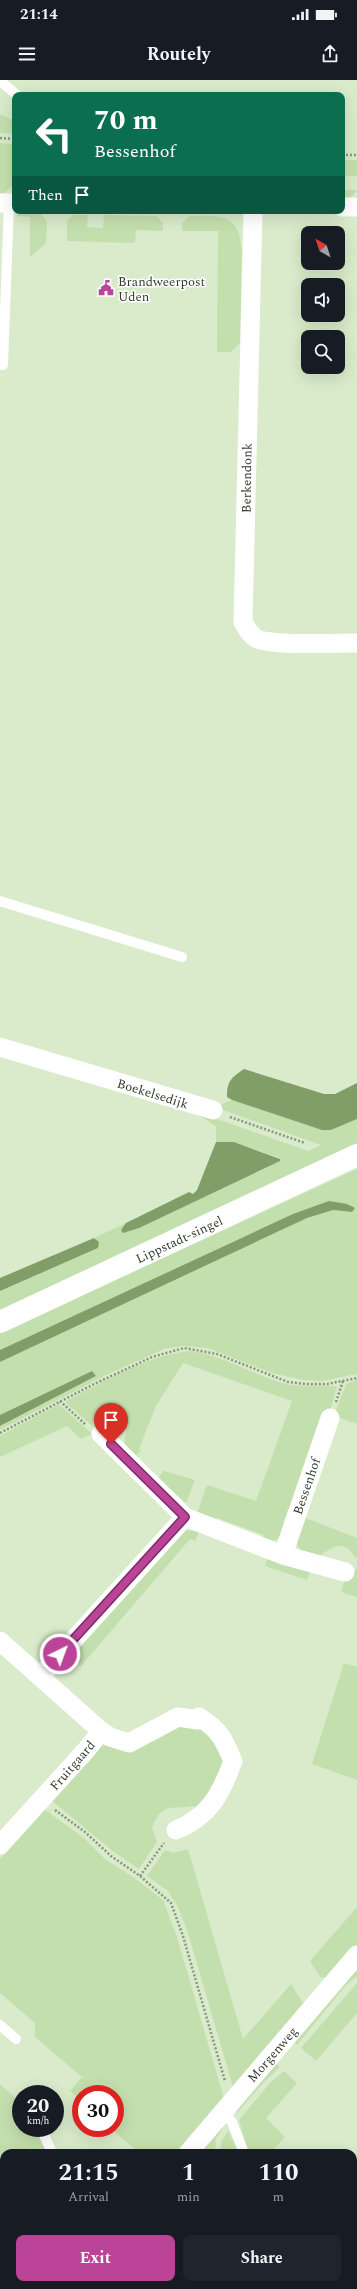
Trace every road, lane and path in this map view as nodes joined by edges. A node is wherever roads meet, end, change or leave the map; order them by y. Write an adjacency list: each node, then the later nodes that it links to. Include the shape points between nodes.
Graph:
1 (0, 82): 2 (lane)
2 (13, 92)
3 (0, 138): 4 (path)
4 (12, 139)
5 (345, 155): 6 (path)
6 (357, 155)
7 (8, 203): 11 (lane, via 3,365)
8 (345, 207): 9 (street)
9 (357, 207)
10 (253, 214): 12 (street, Berkendonk, via 243,622 249,633 271,642)
11 (0, 365)
12 (357, 644)
13 (0, 901): 14 (lane)
14 (182, 957)
15 (0, 1047): 16 (street, Boekelsedijk)
16 (213, 1110): 17 (path)
17 (305, 1143)
18 (357, 1155): 19 (main road, Lippstadt-singel)
19 (0, 1322)
20 (357, 1378): 21 (path, via 327,1384 288,1382 217,1354 184,1348 152,1357)
21 (60, 1401): 23 (path); 24 (path)
22 (330, 1418): 26 (street, Bessenhof)
23 (0, 1433)
24 (101, 1434): 25 (street)
25 (185, 1517): 26 (street); 29 (street)
26 (283, 1555): 27 (street)
27 (345, 1572)
28 (0, 1641): 29 (street, Fruitgaard)
29 (40, 1677): 30 (street, Fruitgaard)
30 (101, 1731): 31 (street, Fruitgaard); 32 (street, via 129,1743 178,1717 198,1720 199,1717 215,1727 225,1741 233,1761 229,1773 206,1813 192,1824)
31 (42, 1799): 33 (street, Fruitgaard); 34 (path, via 111,1856)
32 (176, 1830): 34 (path, via 159,1848)
33 (0, 1845)
34 (140, 1876): 38 (path, via 171,1903 225,2082)
35 (357, 1955): 38 (street, Morgenweg)
36 (0, 2025): 37 (lane)
37 (16, 2039)
38 (228, 2106): 41 (street, Morgenweg); 42 (lane)
39 (45, 2137): 40 (lane)
40 (50, 2149)
41 (191, 2149)
42 (242, 2149)

